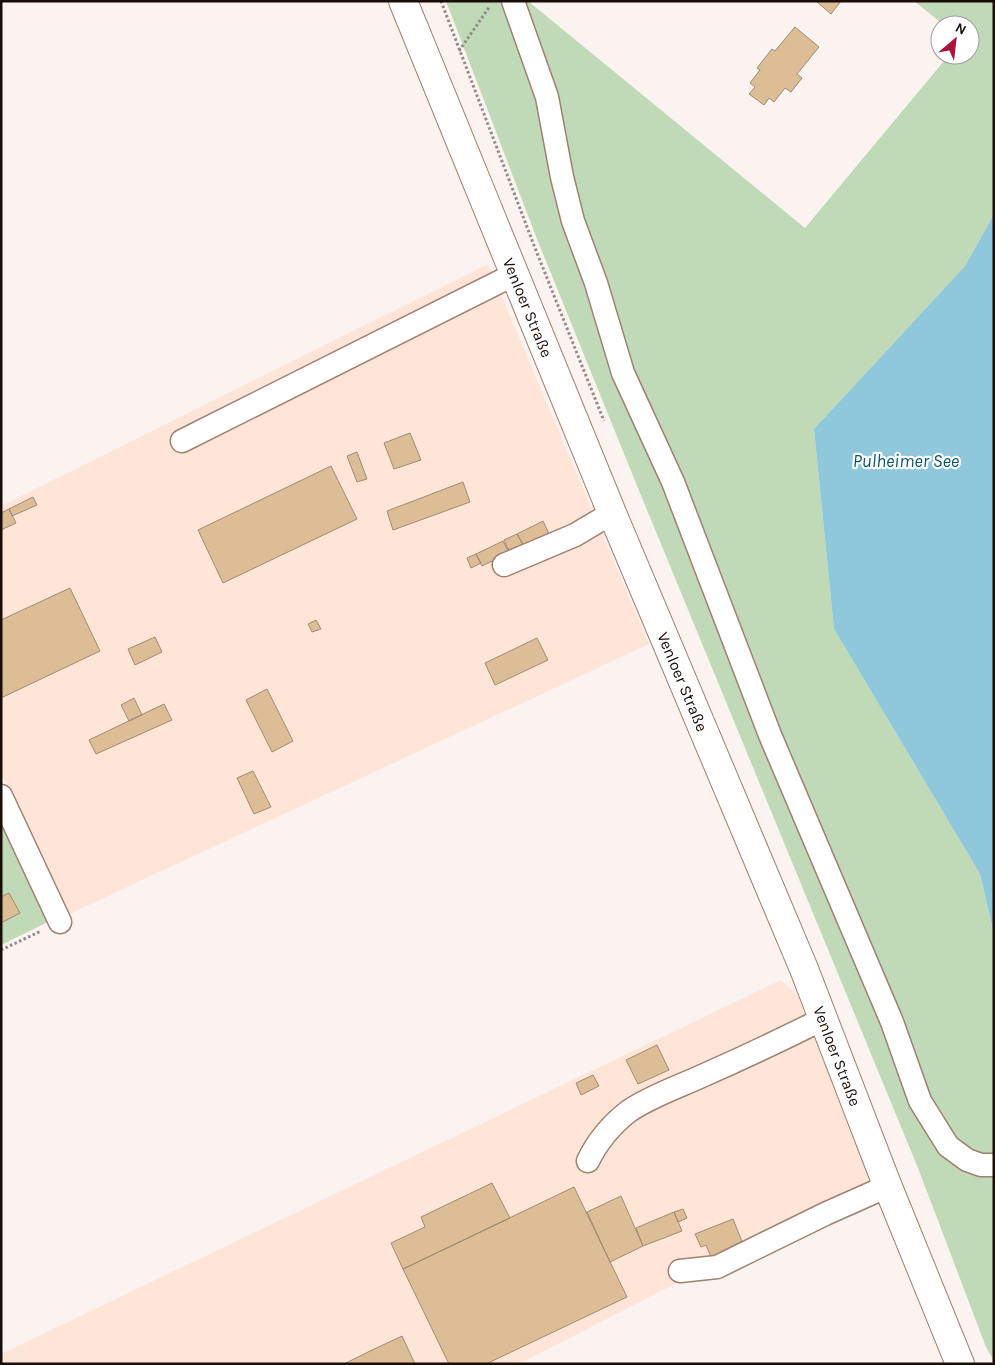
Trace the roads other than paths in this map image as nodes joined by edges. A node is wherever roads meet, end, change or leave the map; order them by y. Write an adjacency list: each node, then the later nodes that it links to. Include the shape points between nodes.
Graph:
1 (403, 1): 3 (main road, Venloer Straße)
2 (513, 1): 11 (street, via 546,97 573,221 623,373 672,482 770,736 892,1022 920,1101 948,1146 967,1160)
3 (514, 274): 4 (street); 5 (main road, Venloer Straße)
4 (182, 441)
5 (612, 513): 6 (street, via 575,536); 9 (main road, Venloer Straße)
6 (504, 565)
7 (1, 796): 8 (street)
8 (60, 922)
9 (823, 1019): 10 (street, via 645,1101 604,1134); 12 (main road, Venloer Straße)
10 (588, 1160)
11 (994, 1165)
12 (888, 1186): 13 (street, via 717,1267); 14 (main road, Venloer Straße)
13 (680, 1271)
14 (960, 1364)

